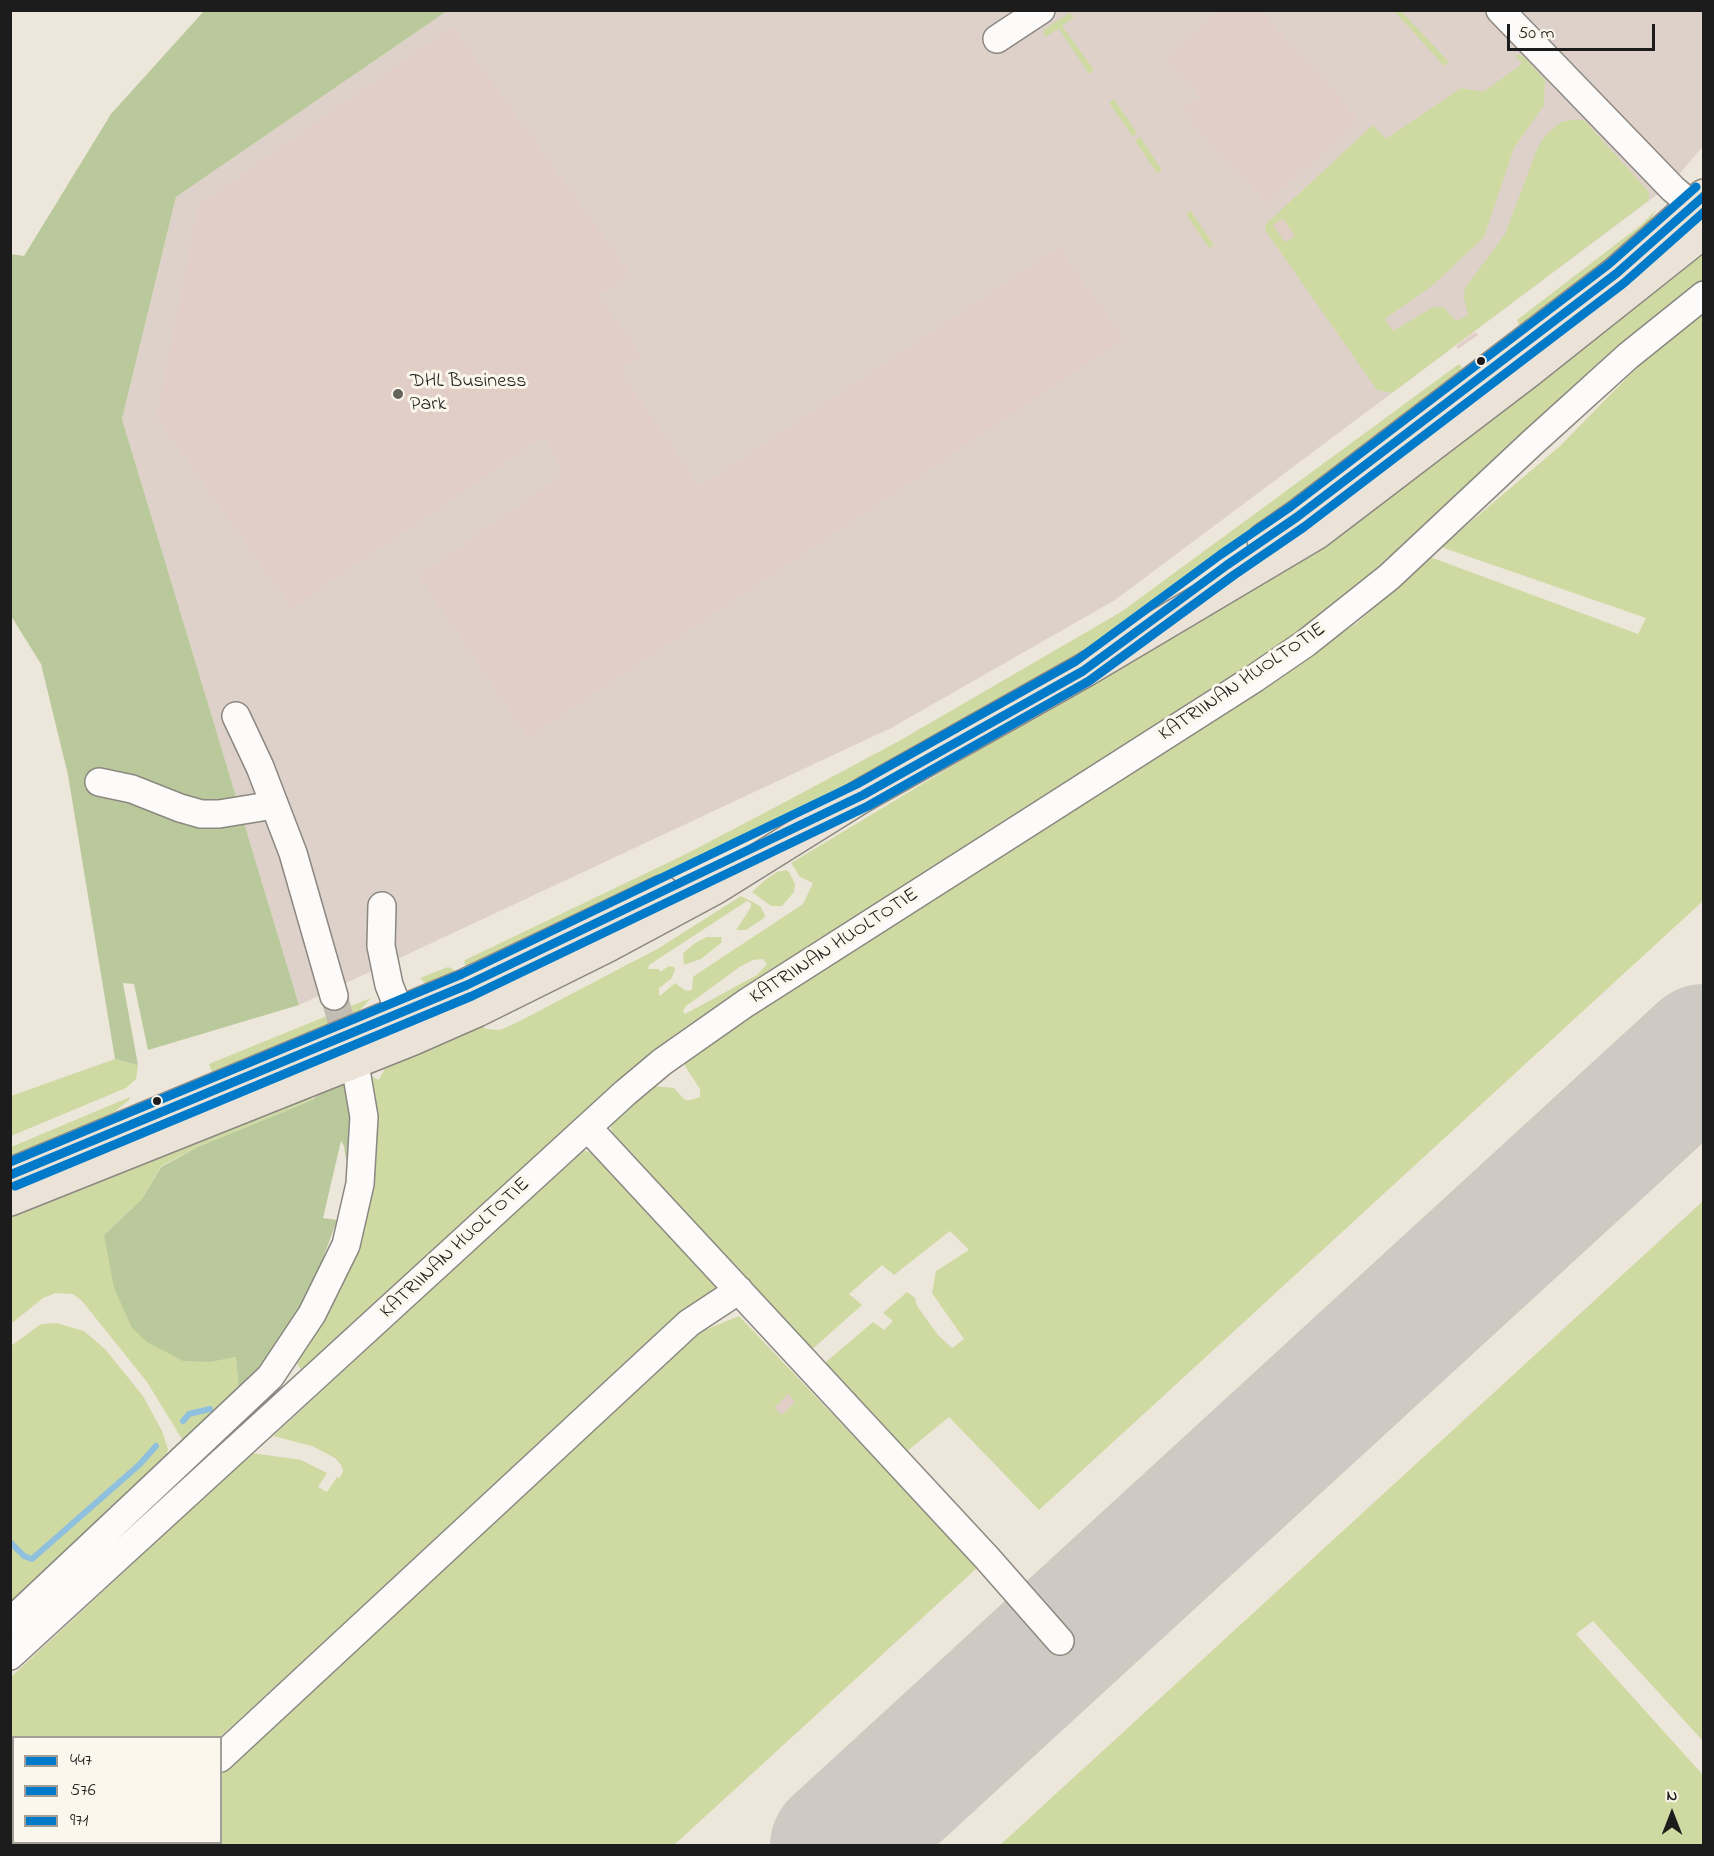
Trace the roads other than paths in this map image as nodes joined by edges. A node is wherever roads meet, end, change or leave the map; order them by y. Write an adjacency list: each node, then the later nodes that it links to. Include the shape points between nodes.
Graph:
1 (1041, 10): 3 (lane)
2 (1500, 10): 4 (lane, via 1673,189)
3 (998, 39)
4 (1701, 213): 11 (main road, via 1298,517 1083,671 863,795 714,888 615,941 477,1010)
5 (1704, 296): 13 (lane, KATRIINAN HUOLTOTIE, via 1628,356 1389,576 1306,643 703,1032 662,1062)
6 (237, 716): 8 (lane)
7 (99, 782): 8 (lane, via 132,789 201,814)
8 (274, 805): 10 (lane, via 293,853)
9 (382, 906): 11 (lane, via 381,946 389,985)
10 (334, 996)
11 (406, 1026): 14 (main road); 15 (main road)
12 (357, 1076): 17 (lane, via 364,1117 360,1184 346,1245 312,1314 270,1377)
13 (588, 1128): 16 (lane); 18 (lane, KATRIINAN HUOLTOTIE)
14 (10, 1174)
15 (10, 1199)
16 (739, 1290): 20 (lane); 22 (lane, via 689,1323)
17 (180, 1463): 18 (lane); 19 (lane)
18 (190, 1492): 21 (lane, KATRIINAN HUOLTOTIE)
19 (10, 1622)
20 (1060, 1641)
21 (10, 1656)
22 (222, 1756)

